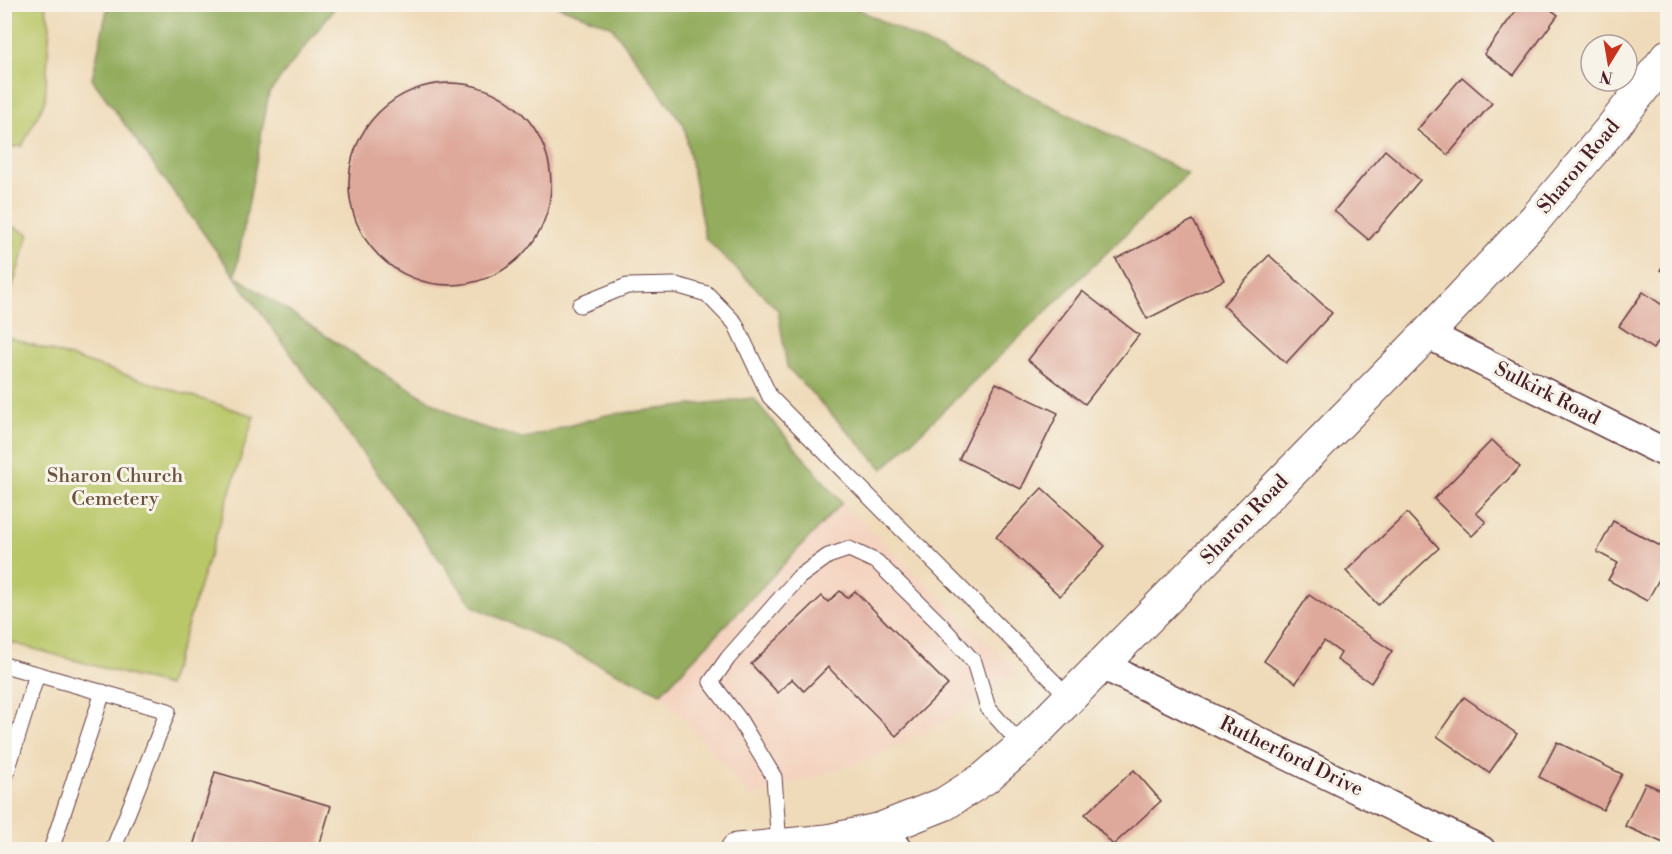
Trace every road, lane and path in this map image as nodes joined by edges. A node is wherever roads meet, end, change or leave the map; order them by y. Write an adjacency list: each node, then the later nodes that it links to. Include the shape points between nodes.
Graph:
1 (1668, 56): 3 (main road, Sharon Road, via 1536,218)
2 (580, 305): 9 (lane, via 627,286 676,285 707,294 735,323 770,397)
3 (1427, 334): 4 (street, Sulkirk Road); 6 (main road, Sharon Road)
4 (1668, 454)
5 (4, 665): 7 (lane)
6 (1102, 665): 9 (main road, Sharon Road); 17 (street, Rutherford Drive)
7 (38, 674): 8 (lane); 11 (lane)
8 (103, 692): 14 (lane); 15 (lane, via 168,711)
9 (1070, 698): 10 (main road, Sharon Road)
10 (1022, 746): 12 (main road, Sharon Road, via 985,778); 13 (lane, via 988,708 974,662 877,562 849,549 828,556 799,577 711,682 774,777)
11 (4, 781)
12 (889, 839): 13 (main road, Sharon Road)
13 (779, 845): 16 (main road, Sharon Road)
14 (51, 849)
15 (113, 849)
16 (737, 849)
17 (1481, 849)

